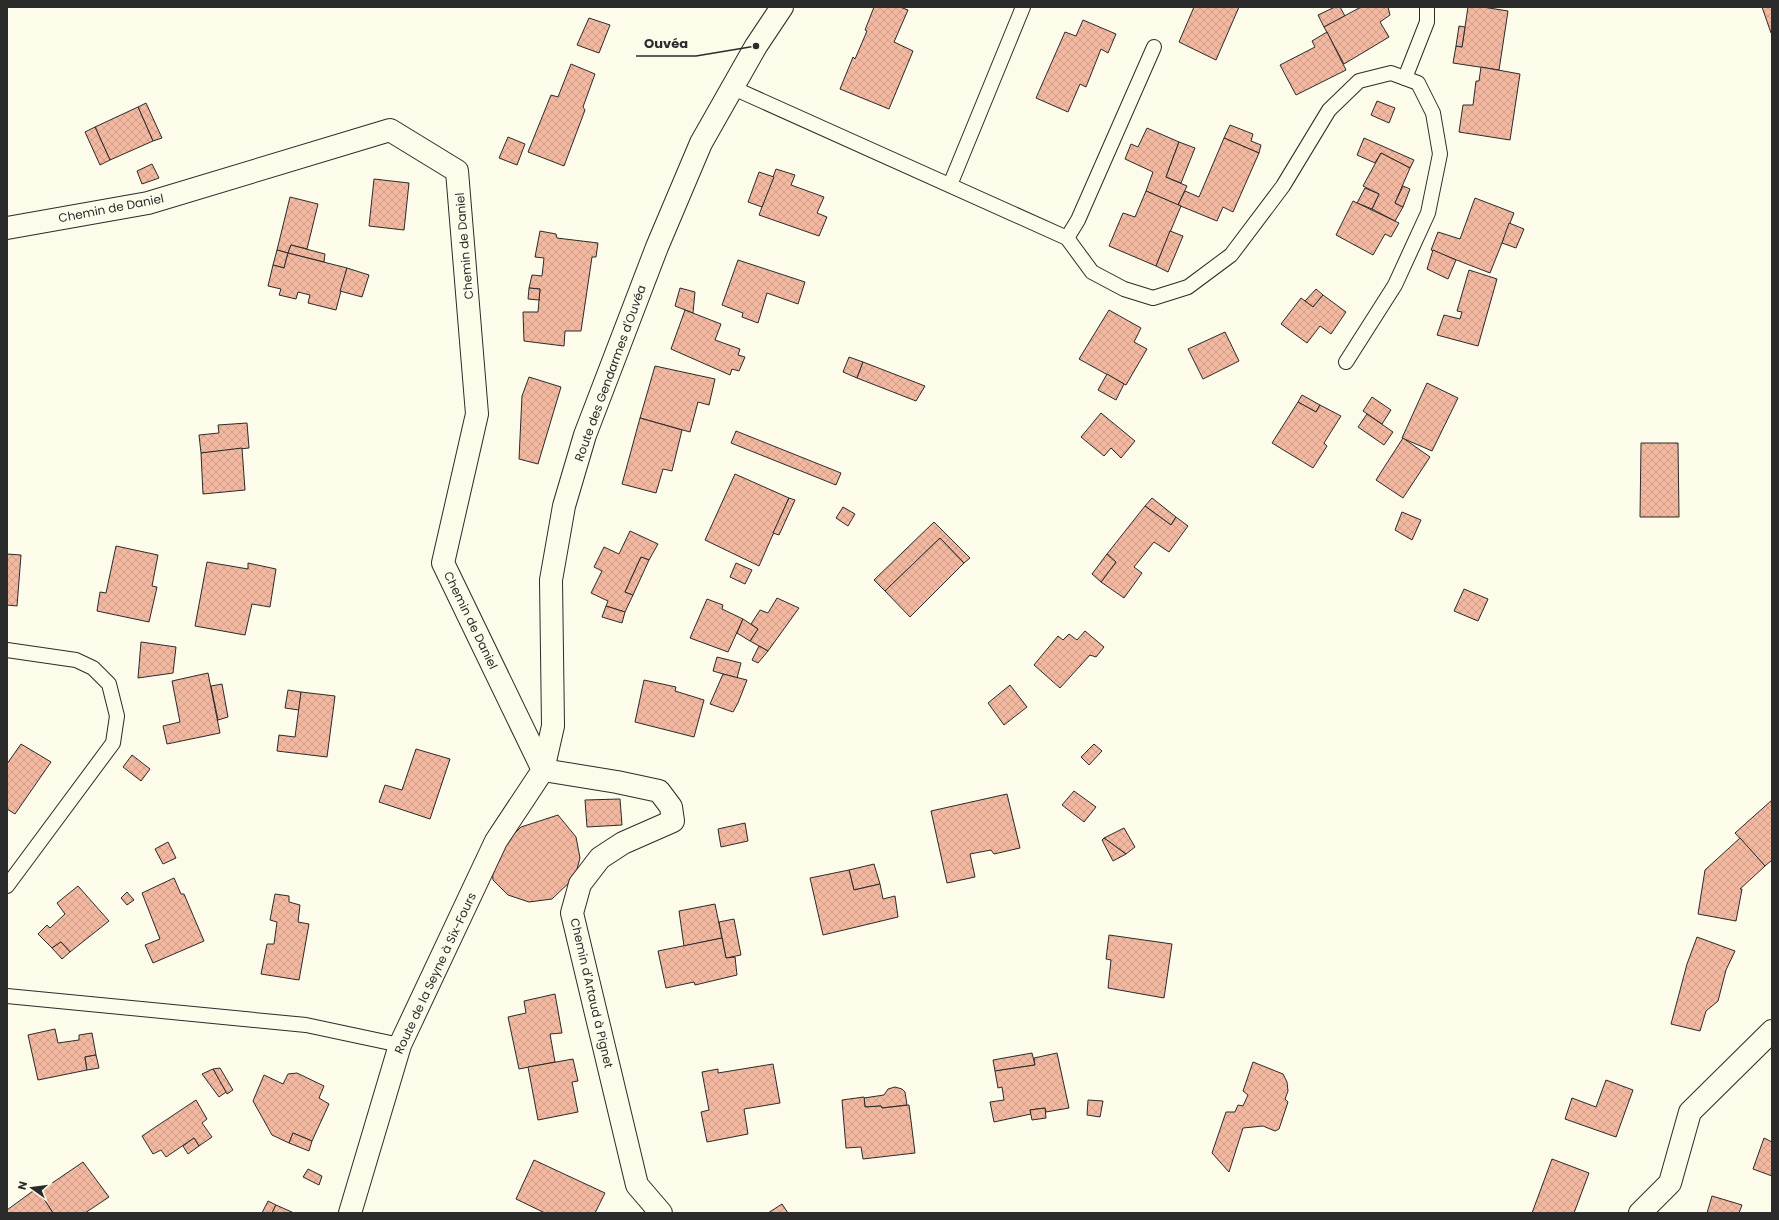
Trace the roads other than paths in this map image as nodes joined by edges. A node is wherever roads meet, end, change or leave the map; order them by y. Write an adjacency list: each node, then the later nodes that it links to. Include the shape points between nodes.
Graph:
1 (782, 7): 6 (street, Route des Gendarmes d'Ouvéa)
2 (1023, 7): 7 (lane)
3 (1427, 7): 5 (lane, via 1426,22)
4 (1154, 47): 9 (lane, via 1078,220)
5 (1405, 78): 9 (lane, via 1391,73 1358,81 1329,110 1283,186 1231,255 1188,287 1153,298 1124,289 1092,272); 10 (lane, via 1418,83 1432,113 1440,154 1428,213 1395,285)
6 (731, 87): 7 (lane); 12 (street, Route des Gendarmes d'Ouvéa, via 701,143 657,248 585,435 564,506 551,580 553,726)
7 (950, 186): 9 (lane)
8 (7, 228): 12 (street, Chemin de Daniel, via 148,203 390,130 458,171 477,414 443,563)
9 (1066, 238)
10 (1346, 362)
11 (7, 650): 13 (lane, via 76,660 93,668 109,684 117,716 113,743)
12 (543, 770): 16 (street, Route de la Seyne à Six-Fours, via 496,840); 18 (street, Chemin d'Artaud à Pignet, via 659,791 671,807 673,821 623,843 600,858 580,884 572,912 637,1185)
13 (7, 886)
14 (7, 996): 16 (lane, via 306,1025)
15 (1772, 1032): 19 (street, via 1690,1112 1670,1183)
16 (400, 1045): 17 (street, Route de la Seyne à Six-Fours)
17 (350, 1213)
18 (661, 1213)
19 (1640, 1213)

